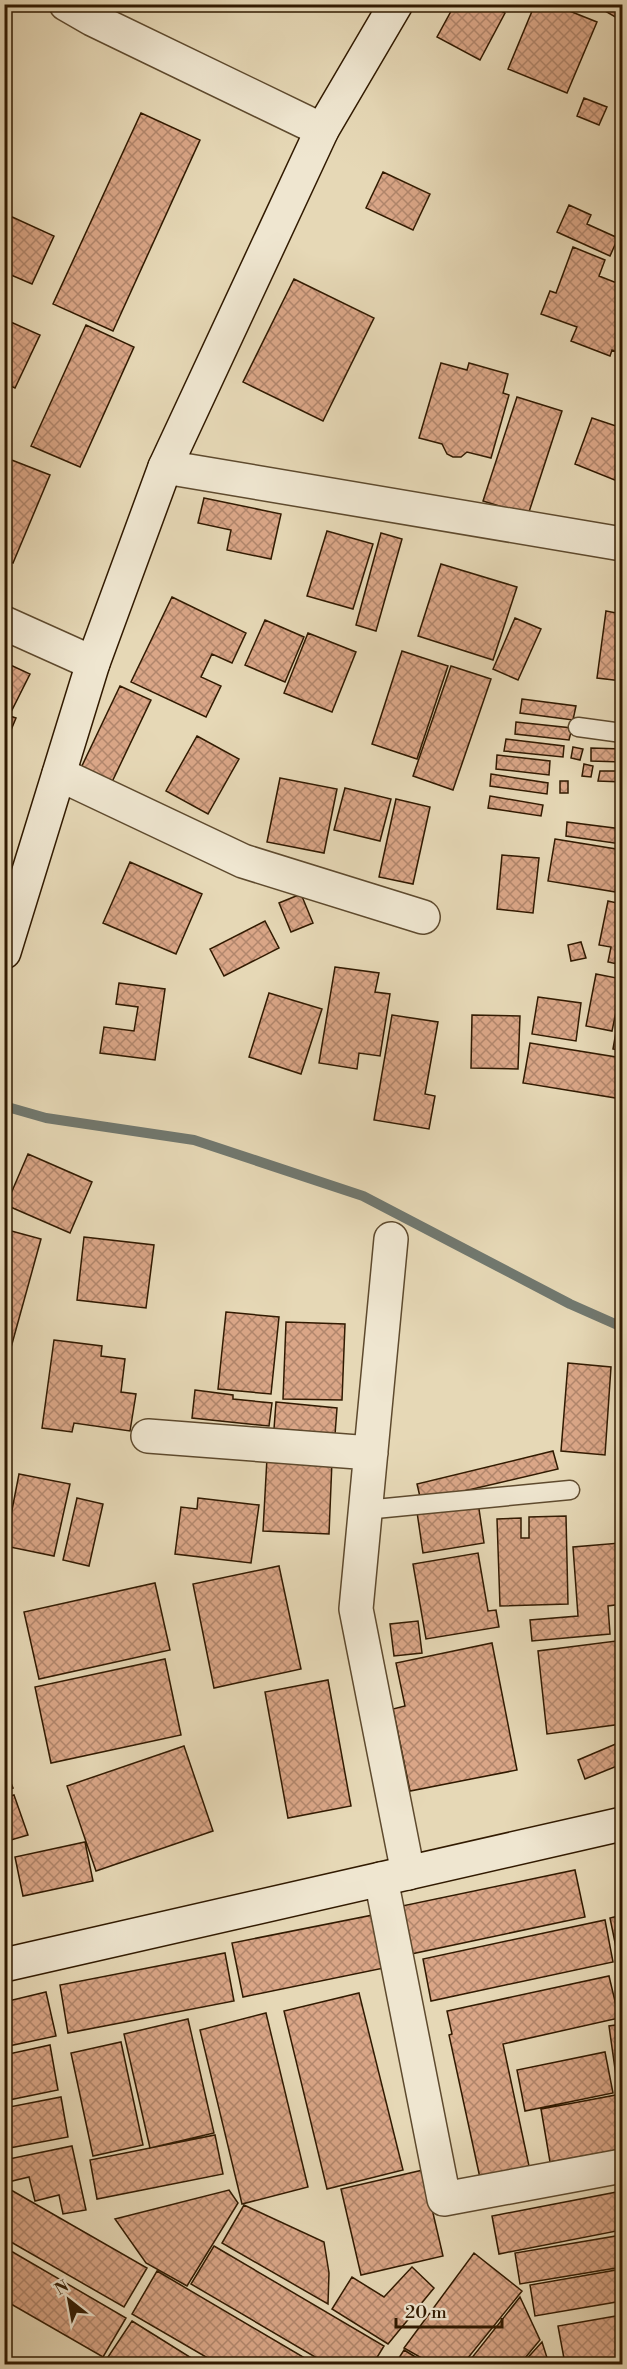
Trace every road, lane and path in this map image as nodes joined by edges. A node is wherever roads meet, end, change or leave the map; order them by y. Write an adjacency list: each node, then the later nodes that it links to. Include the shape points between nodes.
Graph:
1 (66, 4): 3 (street)
2 (396, 4): 3 (street)
3 (322, 130): 4 (street)
4 (165, 467): 5 (street); 7 (street)
5 (622, 544)
6 (4, 623): 7 (street)
7 (93, 663): 10 (street)
8 (578, 727): 9 (lane)
9 (622, 733)
10 (60, 774): 11 (street, via 243,861); 12 (street)
11 (423, 917)
12 (4, 952)
13 (391, 1239): 15 (street)
14 (148, 1436): 15 (street)
15 (371, 1453): 17 (street)
16 (570, 1490): 17 (lane)
17 (365, 1510): 19 (street, via 356,1610)
18 (622, 1824): 19 (street)
19 (394, 1876): 20 (street); 21 (street, via 444,2199)
20 (4, 1965)
21 (622, 2166)

